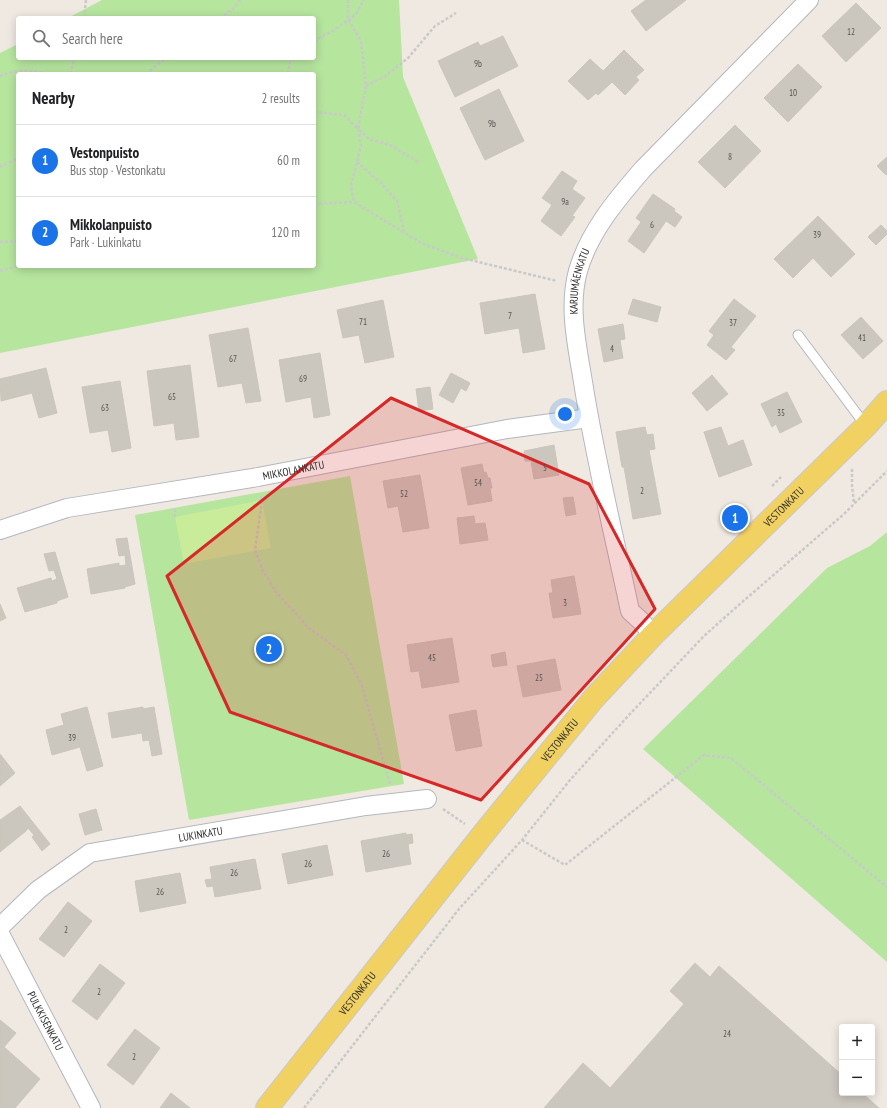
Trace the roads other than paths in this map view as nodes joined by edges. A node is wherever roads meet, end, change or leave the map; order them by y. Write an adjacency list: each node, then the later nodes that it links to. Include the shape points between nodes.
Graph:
1 (808, 0): 4 (street, KARJUMÄENKATU, via 642,169 602,221 590,243 578,270 573,296 574,329)
2 (798, 335): 5 (lane)
3 (887, 402): 5 (main road, VESTONKATU)
4 (589, 418): 6 (street, MIKKOLANKATU, via 507,429 258,477 67,508); 7 (street, KARJUMÄENKATU, via 630,611)
5 (866, 426): 7 (main road, VESTONKATU)
6 (0, 530)
7 (653, 635): 12 (main road, VESTONKATU, via 594,698 552,748)
8 (427, 799): 9 (street, LUKINKATU, via 366,806 90,853 38,890)
9 (0, 928)
10 (0, 934): 11 (street, PULKKISENKATU)
11 (91, 1108)
12 (267, 1108)

